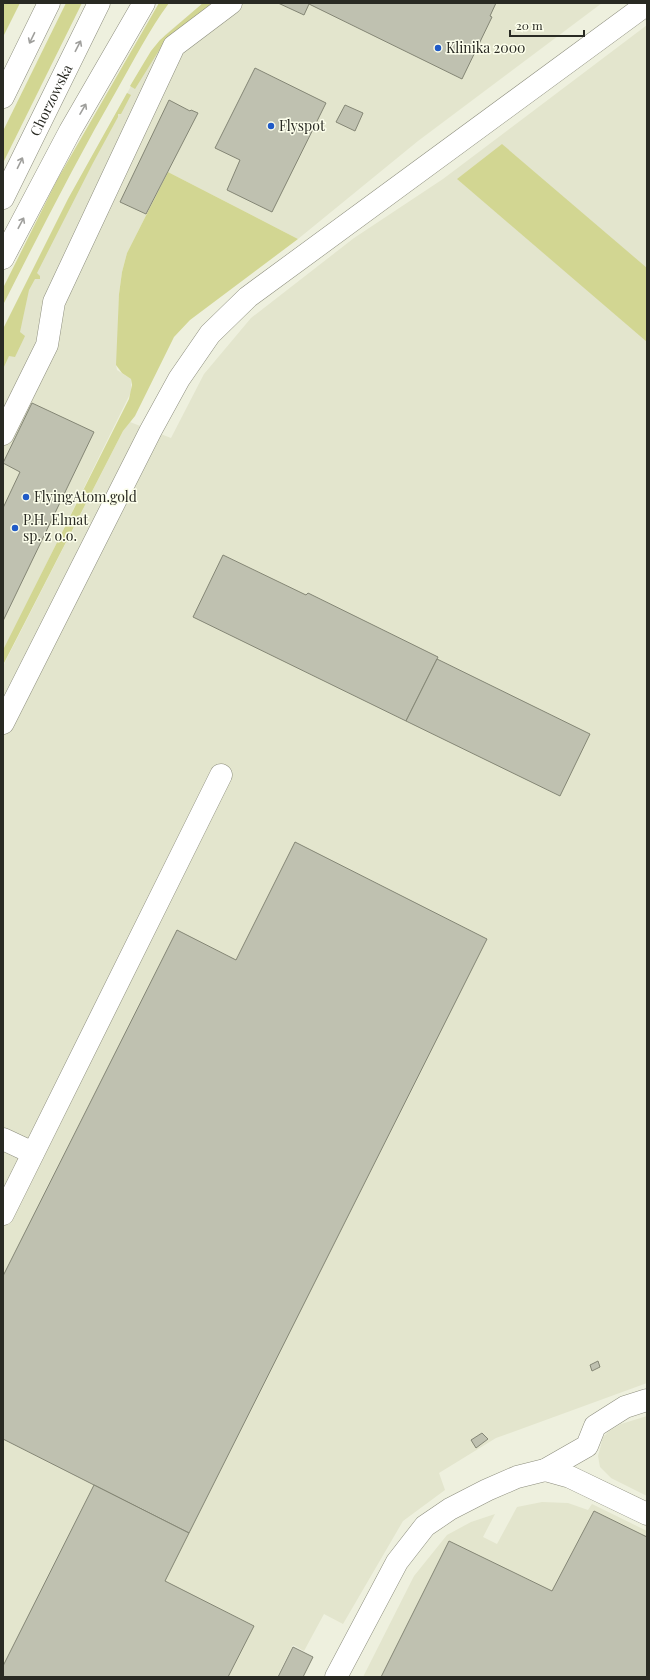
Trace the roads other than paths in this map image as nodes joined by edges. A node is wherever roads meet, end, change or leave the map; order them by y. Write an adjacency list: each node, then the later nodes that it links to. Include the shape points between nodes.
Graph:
1 (49, 3): 6 (main road, one-way to 6)
2 (99, 3): 7 (main road, Chorzowska, one-way to 2)
3 (144, 3): 8 (main road, one-way to 3, via 70,131)
4 (231, 3): 9 (main road, via 174,46 54,302 47,345)
5 (647, 4): 10 (main road, via 248,297 210,334 179,379 151,430)
6 (3, 97)
7 (3, 198)
8 (3, 258)
9 (3, 434)
10 (3, 723)
11 (221, 775): 13 (main road)
12 (3, 1139): 13 (main road)
13 (33, 1154): 14 (main road)
14 (3, 1214)
15 (647, 1400): 16 (main road, via 625,1407 595,1426 587,1446)
16 (545, 1470): 17 (main road, via 570,1477); 18 (main road, via 517,1477 487,1490 450,1509 425,1526 397,1562)
17 (647, 1514)
18 (336, 1677)

